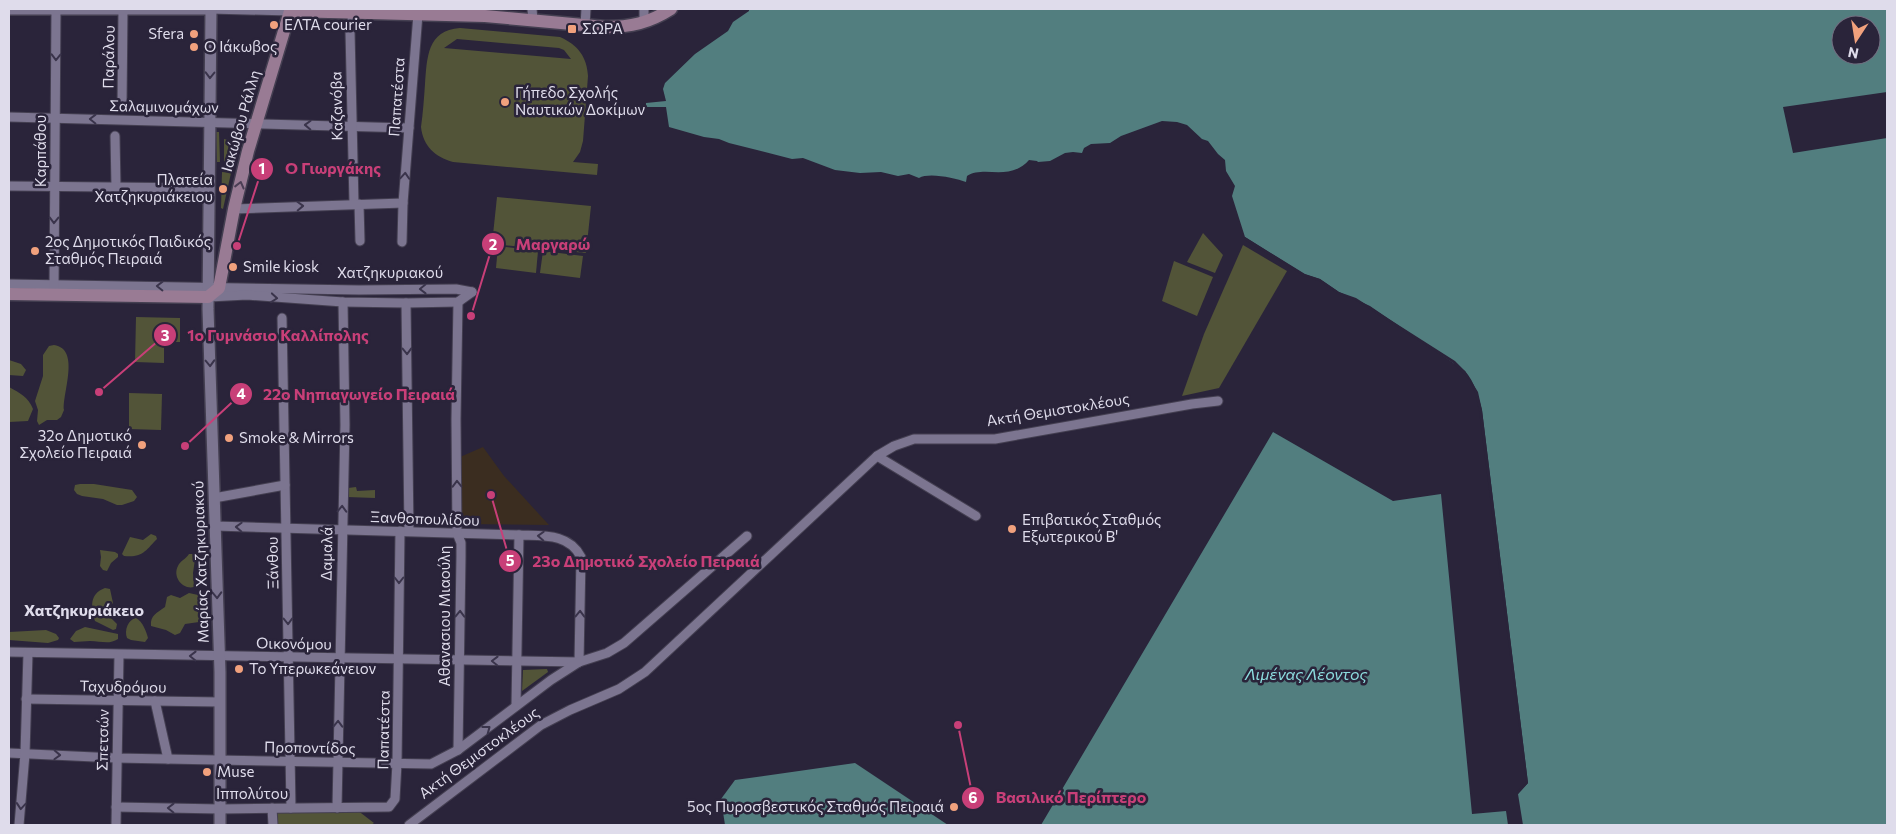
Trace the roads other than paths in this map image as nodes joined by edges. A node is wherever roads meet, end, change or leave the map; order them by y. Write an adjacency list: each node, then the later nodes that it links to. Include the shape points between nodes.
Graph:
1 (9, 9): 2 (street)
2 (56, 9): 3 (street); 17 (street, Καρπάθου, one-way to 17)
3 (123, 9): 4 (street); 15 (street, Παράλου)
4 (211, 9): 8 (street); 18 (street, Μαρίας Χατζηκυριακού, one-way to 18)
5 (586, 9): 14 (street)
6 (644, 9): 13 (street)
7 (671, 9): 13 (main road)
8 (291, 10): 9 (main road); 19 (main road, Ιακώβου Ράλλη)
9 (354, 11): 11 (main road); 20 (street, Καζανόβα, via 350,31)
10 (485, 12): 11 (main road); 12 (main road)
11 (418, 14): 21 (street, Παπατέστα)
12 (533, 14): 14 (main road)
13 (644, 22): 14 (main road, via 625,27)
14 (585, 25)
15 (122, 105)
16 (9, 117): 17 (street, Σαλαμινομάχων)
17 (55, 118): 18 (street, Σαλαμινομάχων, one-way to 17); 24 (street, Καρπάθου)
18 (210, 122): 19 (street, Σαλαμινομάχων); 26 (street, Μαρίας Χατζηκυριακού)
19 (257, 124): 20 (street, Σαλαμινομάχων, one-way to 19); 29 (main road, Ιακώβου Ράλλη, one-way to 19)
20 (351, 127): 21 (street, Σαλαμινομάχων); 28 (street, Καζανόβα)
21 (409, 128): 27 (street, Παπατέστα, one-way to 21)
22 (116, 136): 25 (street)
23 (9, 186): 24 (street)
24 (55, 186): 25 (street); 33 (street, Καρπάθου, one-way to 33)
25 (116, 187): 26 (street)
26 (210, 188): 34 (street, Μαρίας Χατζηκυριακού)
27 (403, 203): 28 (street); 31 (street, Παπατέστα)
28 (356, 204): 29 (street, one-way to 28); 30 (street, Καζανόβα)
29 (234, 209): 34 (main road, Ιακώβου Ράλλη)
30 (360, 241)
31 (402, 242)
32 (9, 284): 33 (street, Χατζηκυριακού)
33 (54, 289): 34 (main road, Χατζηκυριακού); 35 (main road, Χατζηκυριακού)
34 (212, 291): 36 (street, Χατζηκυριακού, one-way to 36); 37 (street, Χατζηκυριακού, one-way to 34, via 472,292 456,288); 43 (street, Μαρίας Χατζηκυριακού, one-way to 43)
35 (9, 294)
36 (343, 302): 38 (street, Χατζηκυριακού); 47 (street, Δαμαλά, one-way to 36, via 345,425)
37 (458, 302): 38 (street, Χατζηκυριακού); 49 (street, Αθανασιου Μιαούλη, one-way to 37)
38 (406, 303): 48 (street, Παπατέστα, one-way to 48)
39 (282, 318): 42 (street, Ξάνθου)
40 (1218, 402): 41 (street, Ακτή Θεμιστοκλέους, via 995,439 914,438)
41 (877, 456): 44 (street); 86 (street, Ακτή Θεμιστοκλέους, via 645,672 619,689 541,725)
42 (285, 485): 43 (street); 46 (street, Ξάνθου)
43 (214, 498): 45 (street, Μαρίας Χατζηκυριακού)
44 (976, 516)
45 (215, 526): 46 (street, Ξανθοπουλίδου, one-way to 45); 55 (street, Μαρίας Χατζηκυριακού, one-way to 55)
46 (286, 529): 47 (street, Ξανθοπουλίδου); 56 (street, Ξάνθου, one-way to 56)
47 (342, 530): 48 (street, Ξανθοπουλίδου); 57 (street, Δαμαλά)
48 (404, 531): 49 (street, Ξανθοπουλίδου); 58 (street, Παπατέστα, one-way to 58)
49 (457, 533): 50 (street, Ξανθοπουλίδου); 59 (street, Αθανασιου Μιαούλη, one-way to 49, via 461,543)
50 (519, 535): 60 (street); 61 (street, Ξανθοπουλίδου, one-way to 50, via 582,557 564,539)
51 (747, 536): 61 (street, via 624,643 608,653)
52 (9, 652): 53 (street, Οικονόμου)
53 (28, 653): 54 (street, Οικονόμου); 62 (street)
54 (119, 655): 55 (street, Οικονόμου, one-way to 54); 63 (street, Σπετσών)
55 (219, 657): 56 (street, Οικονόμου); 65 (street, Μαρίας Χατζηκυριακού)
56 (289, 657): 57 (street, Οικονόμου); 73 (street, Ξάνθου)
57 (339, 658): 58 (street, Οικονόμου); 74 (street, Δαμαλά, one-way to 57)
58 (399, 659): 59 (street, Οικονόμου); 75 (street, Παπατέστα)
59 (460, 660): 60 (street, Οικονόμου, one-way to 59); 67 (street, Αθανασιου Μιαούλη)
60 (517, 662): 61 (street, Οικονόμου); 66 (street)
61 (579, 662): 66 (street, Προποντίδος)
62 (26, 700): 63 (street, Ταχυδρόμου); 69 (street)
63 (118, 701): 64 (street, Ταχυδρόμου); 70 (street, Σπετσών)
64 (155, 701): 65 (street, Ταχυδρόμου); 71 (street)
65 (220, 702): 72 (street, Μαρίας Χατζηκυριακού)
66 (516, 706): 67 (street, Προποντίδος, one-way to 66)
67 (458, 750): 75 (street, Προποντίδος, via 431,764)
68 (9, 753): 69 (street, Προποντίδος)
69 (25, 754): 70 (street, Προποντίδος, one-way to 70); 82 (street, one-way to 82)
70 (116, 758): 71 (street, Προποντίδος); 76 (street, Σπετσών)
71 (168, 758): 72 (street, Προποντίδος)
72 (220, 760): 73 (street, Προποντίδος); 78 (street, Μαρίας Χατζηκυριακού)
73 (290, 761): 74 (street, Προποντίδος); 80 (street, Ξάνθου)
74 (337, 762): 75 (street, Προποντίδος); 81 (street, Δαμαλά)
75 (397, 763): 77 (street, Παπατέστα, via 395,799)
76 (116, 807): 78 (street, Ιππολύτου, one-way to 76); 83 (street, Σπετσών)
77 (389, 807): 81 (street, Ιππολύτου)
78 (220, 808): 79 (street, Ιππολύτου); 84 (street, Μαρίας Χατζηκυριακού)
79 (272, 808): 80 (street, Ιππολύτου); 85 (street)
80 (291, 808): 81 (street, Ιππολύτου)
81 (337, 808)
82 (19, 825)
83 (116, 825)
84 (220, 825)
85 (273, 825)
86 (409, 825)

